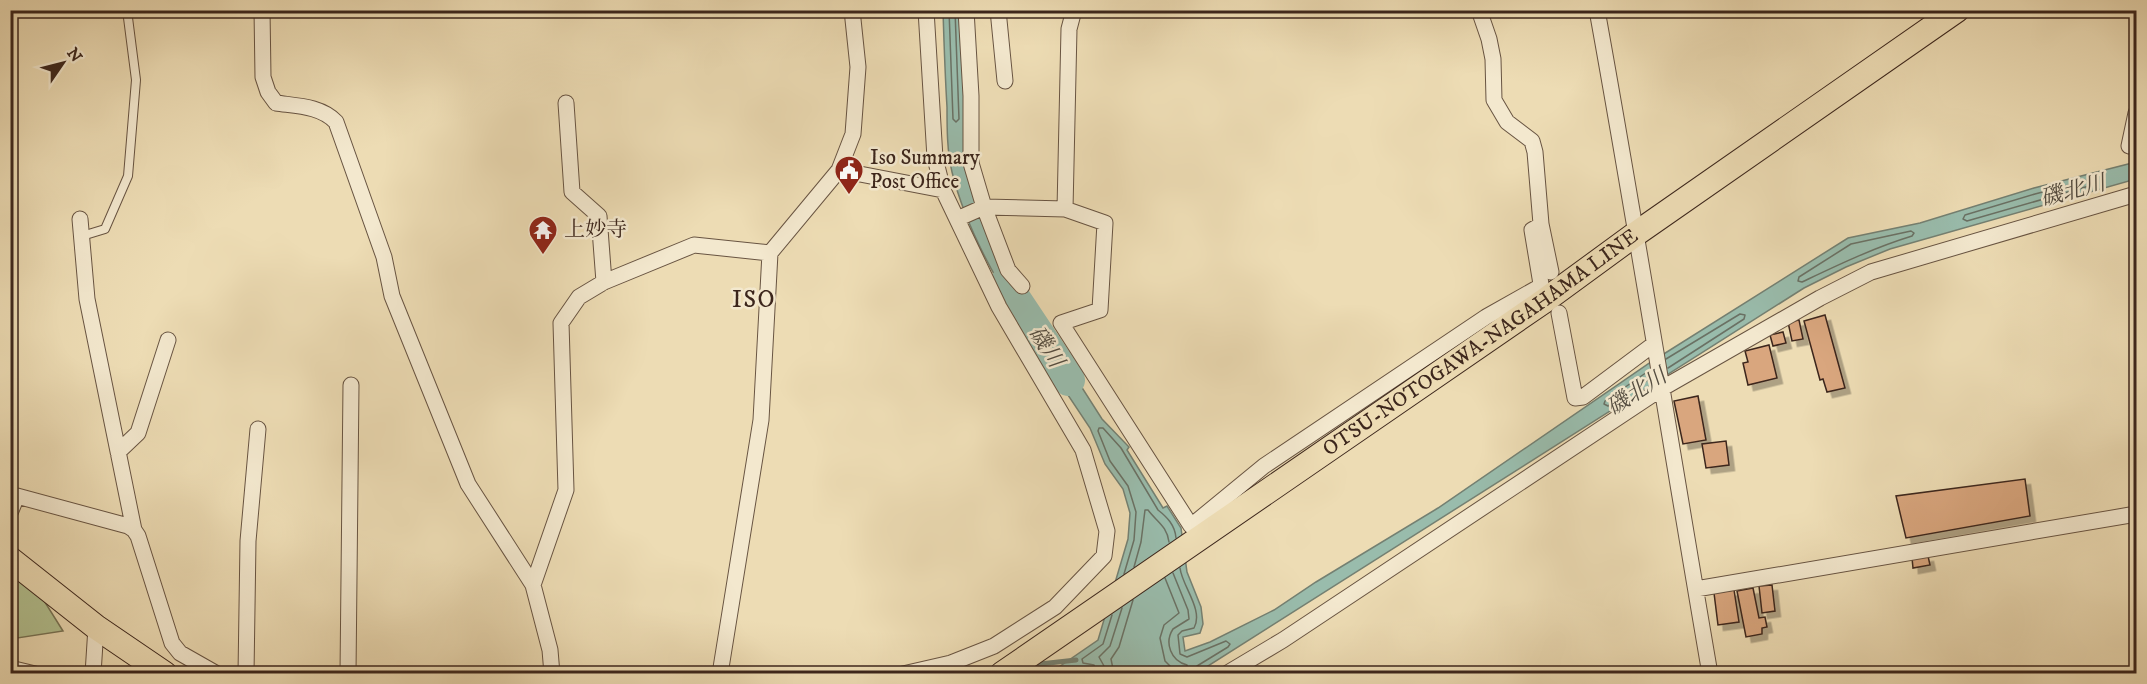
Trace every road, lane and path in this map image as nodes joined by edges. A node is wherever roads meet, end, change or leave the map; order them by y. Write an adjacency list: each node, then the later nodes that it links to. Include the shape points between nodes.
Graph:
1 (127, 10): 24 (lane, via 136,80 128,176 105,229)
2 (262, 10): 41 (street, via 263,77 268,93 276,103 320,111 336,122 384,257 392,296 468,484)
3 (852, 10): 15 (street, via 858,67 853,134)
4 (926, 10): 16 (street, via 935,158)
5 (966, 10): 18 (street, via 971,163)
6 (998, 10): 11 (street)
7 (1074, 10): 19 (street, via 1069,29)
8 (1479, 10): 22 (street, via 1493,59 1494,100 1507,122 1532,141)
9 (1597, 10): 23 (street)
10 (1957, 10): 23 (main road, OTSU-NOTOGAWA-NAGAHAMA LINE)
11 (1005, 81)
12 (566, 102): 27 (street, via 572,192 599,216)
13 (2136, 113): 14 (street)
14 (2129, 146)
15 (838, 170): 16 (street); 25 (street)
16 (943, 190): 20 (street)
17 (2136, 194): 33 (street, via 1871,272)
18 (980, 208): 19 (street); 20 (street); 28 (street, via 1008,270)
19 (1065, 209): 29 (street, via 1105,223 1100,310 1061,323 1191,526 1264,466 1486,317)
20 (960, 217): 43 (street, via 999,308 1083,450 1107,531 1104,556)
21 (80, 219): 24 (street)
22 (1541, 224): 26 (street); 29 (street, via 1532,230)
23 (1637, 232): 29 (main road, OTSU-NOTOGAWA-NAGAHAMA LINE); 31 (street)
24 (81, 236): 35 (street, via 87,299)
25 (770, 253): 27 (street, via 694,245); 54 (street, via 761,420)
26 (1551, 272)
27 (604, 282): 41 (street, via 579,297 561,323 566,490)
28 (1022, 286)
29 (1548, 300): 31 (street, via 1575,398 1584,397); 45 (main road, OTSU-NOTOGAWA-NAGAHAMA LINE)
30 (168, 340): 35 (street, via 138,433)
31 (1655, 347): 33 (street)
32 (351, 385): 52 (street)
33 (1661, 386): 42 (street); 57 (street)
34 (258, 429): 51 (street, via 248,541)
35 (118, 452): 39 (street)
36 (14, 495): 37 (street); 39 (street)
37 (10, 513)
38 (2136, 514): 42 (street)
39 (134, 530): 50 (street, via 172,643 180,653)
40 (10, 559): 44 (main road)
41 (533, 585): 53 (street, via 550,650)
42 (1696, 589): 58 (street)
43 (1055, 608): 45 (street); 55 (street, via 994,646 951,663)
44 (96, 627): 48 (street); 49 (main road)
45 (1069, 629): 56 (main road, OTSU-NOTOGAWA-NAGAHAMA LINE)
46 (10, 668): 47 (street)
47 (35, 674)
48 (93, 674)
49 (165, 674)
50 (217, 674)
51 (246, 674)
52 (348, 674)
53 (552, 674)
54 (720, 674)
55 (903, 674)
56 (1002, 674)
57 (1226, 674)
58 (1710, 674)

